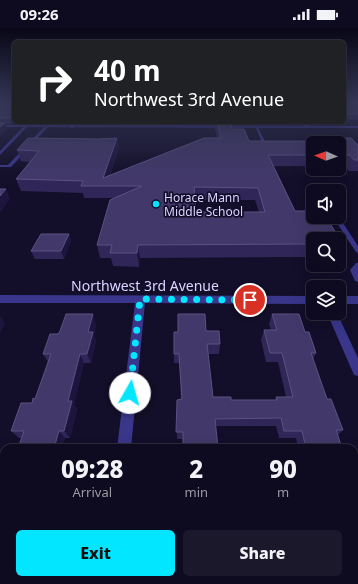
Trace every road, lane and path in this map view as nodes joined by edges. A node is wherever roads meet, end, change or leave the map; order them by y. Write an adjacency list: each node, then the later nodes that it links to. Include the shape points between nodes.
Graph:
1 (0, 126): 4 (street)
2 (134, 126): 6 (street)
3 (221, 126): 7 (street)
4 (24, 127): 5 (street); 11 (lane)
5 (46, 127): 6 (street); 12 (lane, via 9,166)
6 (72, 127)
7 (256, 127): 8 (street); 10 (lane)
8 (308, 127): 9 (street)
9 (358, 127)
10 (267, 149)
11 (0, 154)
12 (0, 166)
13 (341, 224): 14 (lane)
14 (358, 251)
15 (358, 265): 16 (lane, via 354,270)
16 (358, 279)
17 (0, 299): 18 (street, Northwest 3rd Avenue)
18 (140, 299): 19 (street, Northwest 3rd Avenue); 24 (street)
19 (306, 300)
20 (346, 300): 21 (street)
21 (358, 300)
22 (335, 320): 23 (street)
23 (358, 371)
24 (124, 444)

